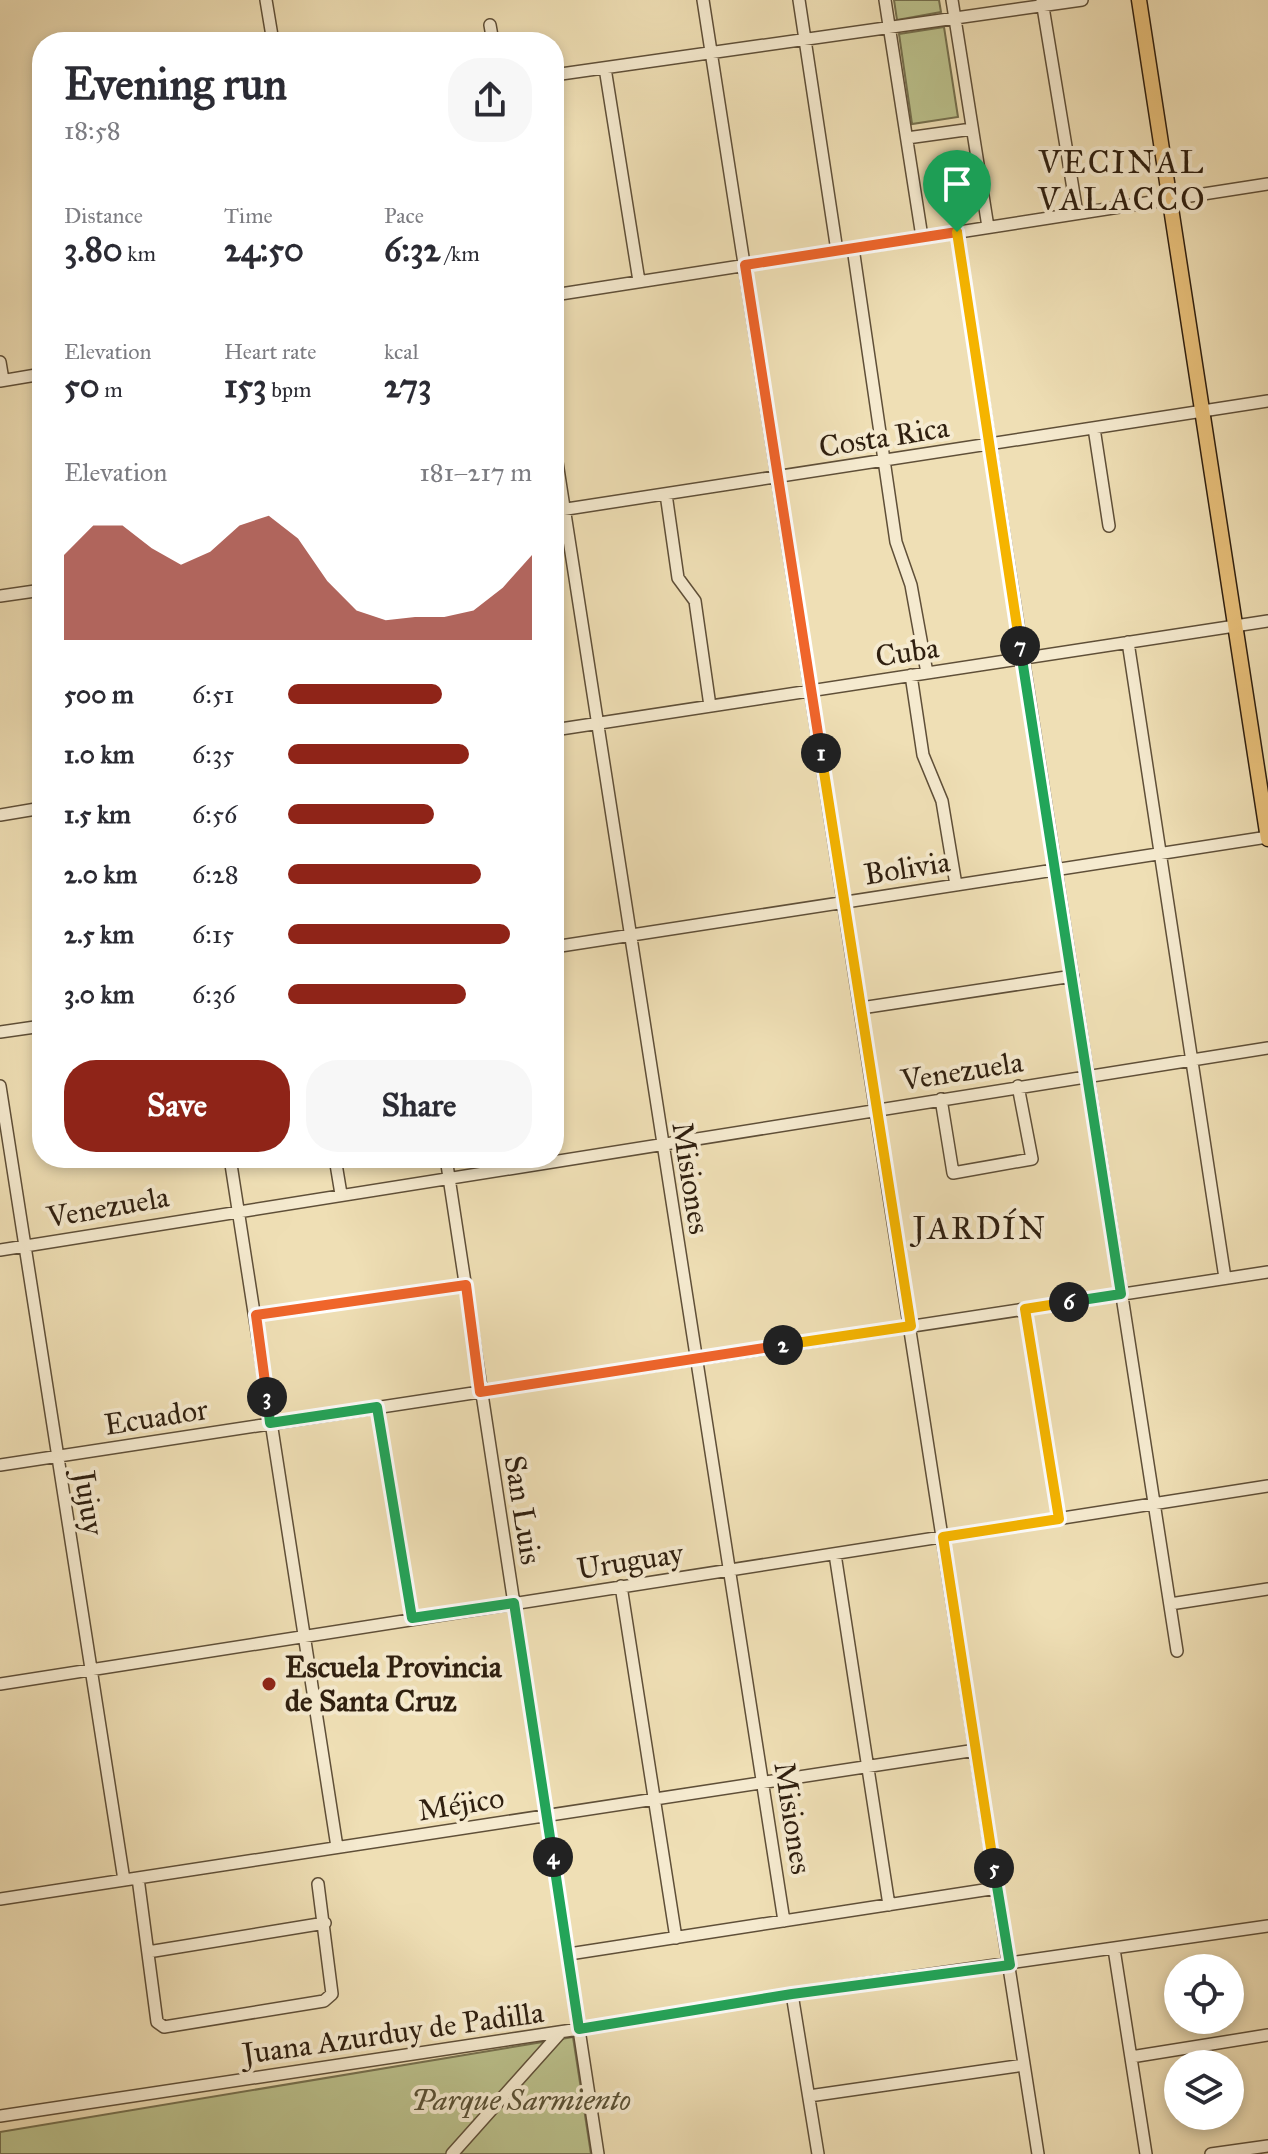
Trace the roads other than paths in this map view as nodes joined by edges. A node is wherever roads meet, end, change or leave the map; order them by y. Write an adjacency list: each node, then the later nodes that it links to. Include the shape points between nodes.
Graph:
1 (266, 0): 12 (street)
2 (703, 0): 15 (street)
3 (799, 0): 14 (street)
4 (885, 0): 11 (street)
5 (952, 0): 9 (street)
6 (1082, 0): 8 (street)
7 (1139, 0): 21 (main road)
8 (1043, 3): 9 (street); 22 (street)
9 (955, 18): 11 (street); 18 (street)
10 (490, 25): 13 (street)
11 (890, 27): 14 (street); 19 (street)
12 (271, 32)
13 (491, 32)
14 (805, 39): 15 (street); 27 (street)
15 (710, 51): 16 (street); 28 (street)
16 (605, 68): 17 (street); 29 (street)
17 (564, 74)
18 (972, 129): 19 (street); 23 (street)
19 (907, 138): 25 (street)
20 (1268, 184): 21 (street)
21 (1169, 199): 22 (street); 35 (main road)
22 (1077, 213): 23 (street)
23 (988, 227): 24 (street)
24 (957, 232): 25 (street); 37 (street)
25 (922, 237): 26 (street)
26 (853, 248): 27 (street); 38 (street)
27 (837, 251): 28 (street)
28 (745, 265): 29 (street); 39 (street)
29 (639, 281): 30 (street)
30 (564, 293)
31 (0, 362): 33 (street)
32 (32, 376): 33 (street)
33 (2, 380)
34 (1268, 401): 35 (street, Costa Rica)
35 (1201, 412): 36 (street, Costa Rica); 47 (main road)
36 (1094, 428): 37 (street, Costa Rica); 42 (street)
37 (989, 445): 38 (street, Costa Rica); 49 (street)
38 (884, 461): 39 (street, Costa Rica); 50 (street, via 896,542 911,585)
39 (778, 477): 40 (street, Costa Rica); 52 (street)
40 (666, 494): 41 (street, Costa Rica); 53 (street, via 678,578 695,601)
41 (564, 510)
42 (1109, 526)
43 (564, 538): 54 (street, Misiones)
44 (32, 591): 45 (street)
45 (0, 596)
46 (1268, 621): 47 (street, Cuba)
47 (1235, 626): 48 (street, Cuba); 58 (main road)
48 (1128, 642): 49 (street, Cuba); 59 (street)
49 (1022, 658): 50 (street, Cuba); 60 (street)
50 (927, 673): 51 (street, Cuba)
51 (911, 675): 52 (street, Cuba); 61 (street, via 923,755 942,801)
52 (812, 691): 53 (street, Cuba); 62 (street)
53 (710, 706): 54 (street, Cuba)
54 (598, 723): 55 (street, Cuba); 63 (street, Misiones)
55 (564, 728)
56 (32, 810): 57 (street)
57 (0, 815)
58 (1268, 834): 59 (street, Bolivia)
59 (1160, 854): 60 (street, Bolivia); 70 (street)
60 (1055, 870): 61 (street, Bolivia); 65 (street)
61 (956, 885): 62 (street, Bolivia)
62 (845, 902): 63 (street, Bolivia); 66 (street)
63 (631, 935): 64 (street, Bolivia); 76 (street, Misiones)
64 (564, 945)
65 (1073, 976): 66 (street); 71 (street)
66 (861, 1008): 75 (street)
67 (32, 1027): 68 (street)
68 (0, 1032)
69 (1268, 1048): 70 (street, Venezuela)
70 (1192, 1060): 71 (street, Venezuela); 88 (street)
71 (1087, 1075): 73 (street, Venezuela); 90 (street)
72 (0, 1086): 85 (street, Jujuy)
73 (1018, 1086): 74 (street, Venezuela); 74 (street, via 1032,1159 953,1173)
74 (941, 1099): 75 (street, Venezuela)
75 (877, 1109): 76 (street, Venezuela); 93 (street)
76 (660, 1143): 77 (street, Venezuela); 94 (street, Misiones)
77 (564, 1158)
78 (232, 1168): 84 (street)
79 (337, 1168): 83 (street)
80 (447, 1168): 82 (street, San Luis)
81 (504, 1168): 82 (street, Venezuela)
82 (448, 1177): 83 (street, Venezuela); 89 (street, San Luis)
83 (341, 1194): 84 (street, Venezuela)
84 (238, 1210): 85 (street, Venezuela); 92 (street)
85 (25, 1246): 86 (street, Venezuela); 98 (street, Jujuy)
86 (0, 1250)
87 (1268, 1272): 88 (street, Ecuador)
88 (1225, 1278): 90 (street, Ecuador)
89 (466, 1285): 92 (street); 95 (street, San Luis)
90 (1121, 1294): 91 (street, Ecuador); 101 (street)
91 (1025, 1309): 93 (street, Ecuador); 102 (street)
92 (256, 1315): 97 (street)
93 (911, 1326): 94 (street, Ecuador); 103 (street)
94 (695, 1359): 95 (street, Ecuador); 105 (street, Misiones)
95 (480, 1392): 96 (street, Ecuador); 108 (street, San Luis)
96 (377, 1407): 97 (street, Ecuador); 110 (street)
97 (270, 1423): 98 (street, Ecuador); 111 (street)
98 (58, 1456): 99 (street, Ecuador); 113 (street, Jujuy)
99 (0, 1465)
100 (1268, 1486): 101 (street, Uruguay)
101 (1155, 1505): 102 (street, Uruguay); 109 (street)
102 (1059, 1519): 103 (street, Uruguay)
103 (943, 1537): 104 (street, Uruguay); 115 (street)
104 (835, 1554): 105 (street, Uruguay); 116 (street)
105 (730, 1570): 106 (street, Uruguay); 117 (street, Misiones)
106 (621, 1586): 108 (street, Uruguay); 118 (street)
107 (1268, 1589): 109 (street)
108 (514, 1603): 110 (street, Uruguay); 119 (street, San Luis)
109 (1170, 1604): 112 (street)
110 (412, 1618): 111 (street, Uruguay)
111 (304, 1635): 113 (street, Uruguay); 120 (street)
112 (1177, 1651)
113 (91, 1669): 114 (street, Uruguay); 122 (street, Jujuy)
114 (0, 1684)
115 (976, 1750): 116 (street, Méjico); 124 (street)
116 (867, 1766): 117 (street, Méjico); 126 (street)
117 (763, 1782): 118 (street, Méjico); 127 (street, Misiones)
118 (655, 1799): 119 (street, Méjico); 130 (street)
119 (546, 1815): 120 (street, Méjico); 133 (street, San Luis)
120 (337, 1847): 121 (street, Méjico)
121 (138, 1878): 122 (street, Méjico); 132 (street)
122 (124, 1880): 125 (street, Méjico)
123 (318, 1884): 128 (street)
124 (997, 1888): 126 (street); 134 (street)
125 (0, 1899)
126 (889, 1905): 127 (street)
127 (784, 1921): 130 (street)
128 (325, 1923): 132 (street); 132 (street, via 332,1994 324,2001 164,2027 157,2022)
129 (1268, 1926): 131 (street, Juana Azurduy de Padilla)
130 (676, 1938): 133 (street)
131 (1114, 1949): 134 (street, Juana Azurduy de Padilla); 139 (street)
132 (148, 1952)
133 (569, 1954): 136 (street, San Luis)
134 (1010, 1965): 135 (street, Juana Azurduy de Padilla); 140 (street)
135 (792, 1994): 136 (street, Juana Azurduy de Padilla); 141 (street)
136 (579, 2029): 137 (street, Juana Azurduy de Padilla); 146 (street, San Luis)
137 (561, 2032): 142 (street, Juana Azurduy de Padilla); 145 (street)
138 (1268, 2035): 139 (street)
139 (1131, 2057): 149 (street)
140 (1024, 2065): 141 (street); 148 (street)
141 (809, 2096): 147 (street)
142 (0, 2116)
143 (1268, 2146): 144 (street)
144 (1249, 2151): 150 (street)
145 (452, 2154)
146 (598, 2154)
147 (818, 2154)
148 (1038, 2154)
149 (1146, 2154)
150 (1211, 2154)

